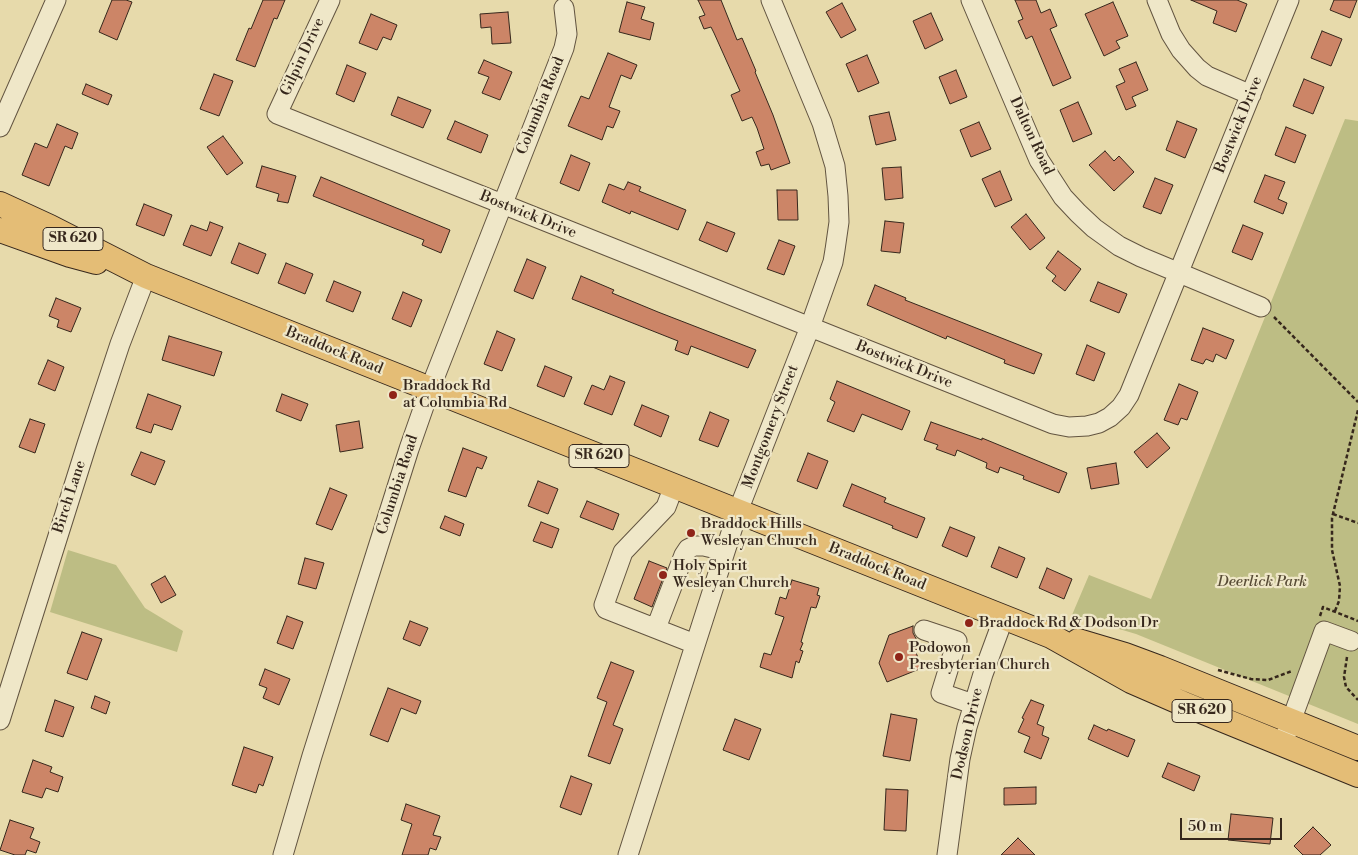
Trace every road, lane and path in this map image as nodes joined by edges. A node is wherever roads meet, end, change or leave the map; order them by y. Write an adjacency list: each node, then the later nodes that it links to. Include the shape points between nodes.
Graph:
1 (56, 0): 10 (street)
2 (330, 0): 9 (street, Gilpin Drive)
3 (771, 0): 17 (street, Montgomery Street, via 822,122 835,166 838,222 835,250)
4 (971, 0): 14 (street, Dalton Road, via 1039,160 1063,197 1094,228 1119,246)
5 (1157, 0): 8 (street, via 1181,50 1197,68 1207,76)
6 (1289, 0): 8 (street, Bostwick Drive)
7 (564, 8): 12 (street, Columbia Road, via 567,34 564,48)
8 (1251, 95): 14 (street, Bostwick Drive)
9 (277, 114): 12 (street, Bostwick Drive)
10 (0, 127)
11 (0, 204): 15 (main road, Braddock Road / SR 620)
12 (502, 204): 17 (street, Bostwick Drive); 18 (street, Columbia Road)
13 (0, 230): 15 (main road, Braddock Road / SR 620, via 70,255)
14 (1179, 273): 16 (street, Dalton Road); 17 (street, Bostwick Drive, via 1129,395 1110,417 1087,426 1052,424)
15 (146, 276): 18 (main road, Braddock Road / SR 620); 39 (street, Birch Lane, via 87,444)
16 (1261, 307): 19 (path)
17 (810, 327): 22 (street, Montgomery Street)
18 (430, 389): 21 (main road, Braddock Road / SR 620); 44 (street, Columbia Road, via 338,672)
19 (1358, 402)
20 (1358, 410): 23 (path)
21 (674, 486): 22 (main road, Braddock Road / SR 620); 30 (street, via 666,507 623,552 604,605 606,609)
22 (738, 511): 25 (street, Montgomery Street); 27 (main road, Braddock Road / SR 620)
23 (1333, 514): 24 (path); 26 (path, via 1332,550 1340,586)
24 (1358, 522)
25 (725, 551): 30 (street, via 704,546 688,549); 34 (street, Montgomery Street)
26 (1334, 612): 28 (path); 29 (path, via 1323,607)
27 (1004, 617): 32 (main road, Braddock Road / SR 620); 38 (street, Dodson Drive)
28 (1358, 621)
29 (1317, 623)
30 (656, 628): 34 (street)
31 (924, 630): 38 (street, via 957,641 941,693)
32 (1051, 636): 40 (main road, Braddock Road / SR 620, via 1088,642 1126,655); 41 (main road, Braddock Road / SR 620, via 1131,681)
33 (1351, 641): 37 (path, via 1344,677 1346,687); 40 (street, via 1324,631)
34 (695, 644): 45 (street, Montgomery Street)
35 (1213, 669): 36 (path, via 1268,680)
36 (1294, 670)
37 (1358, 700)
38 (973, 704): 46 (street, Dodson Drive, via 960,759)
39 (0, 720)
40 (1291, 722): 41 (street); 42 (main road, Braddock Road / SR 620)
41 (1283, 744): 43 (main road, Braddock Road / SR 620)
42 (1358, 748)
43 (1358, 775)
44 (283, 855)
45 (628, 855)
46 (948, 855)

